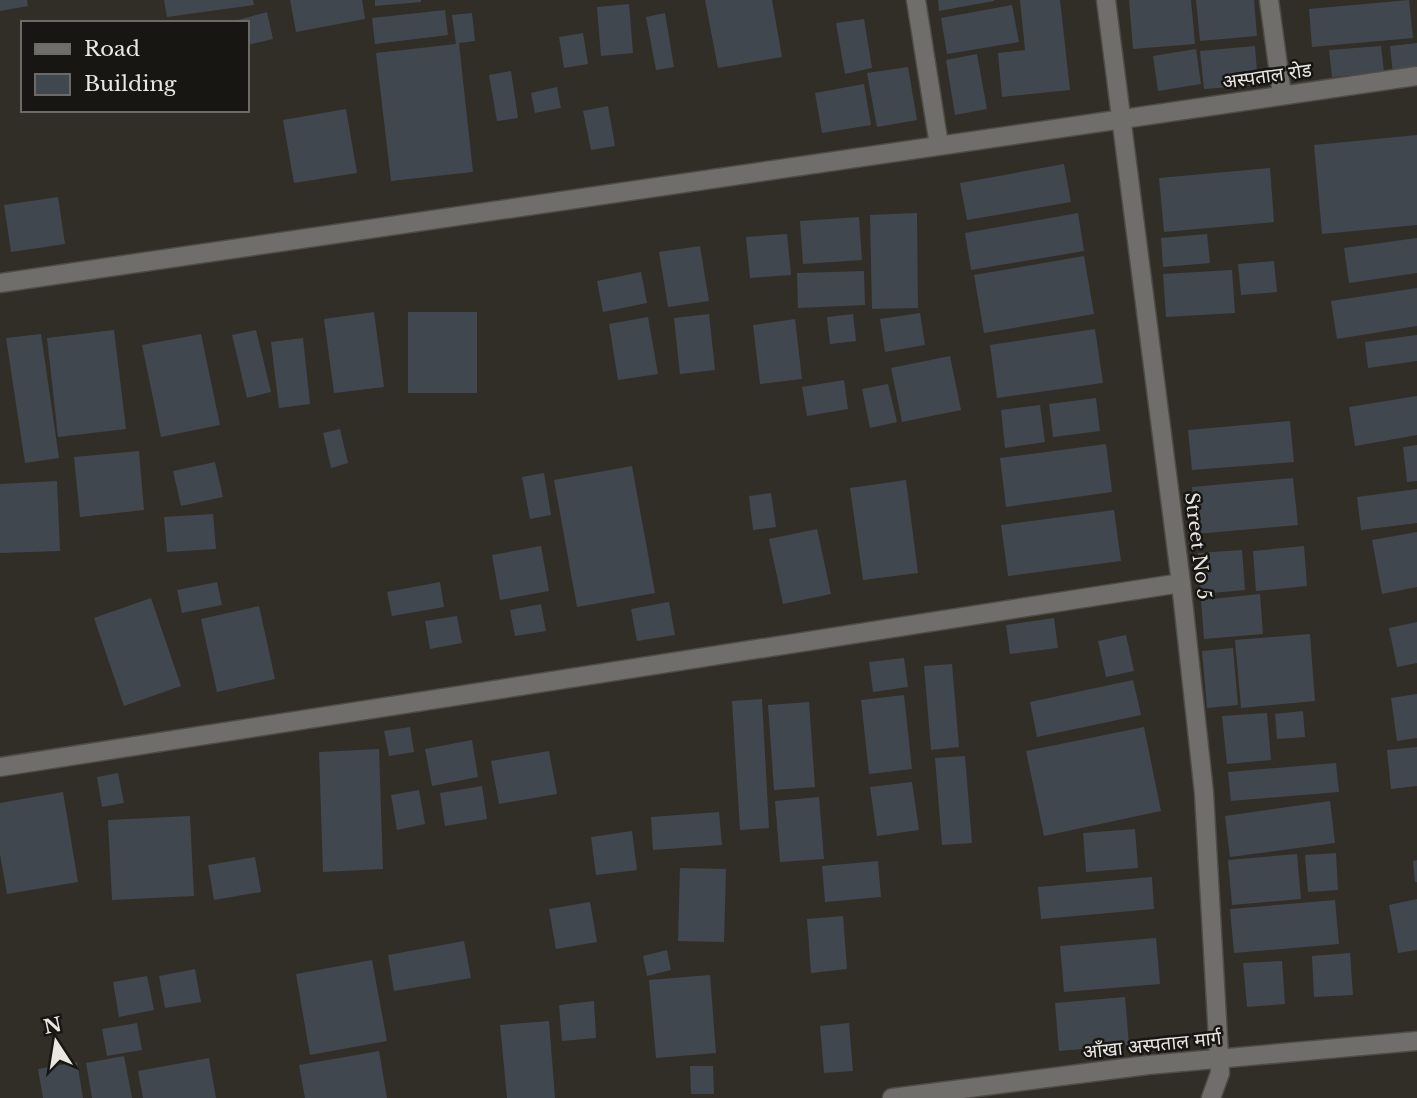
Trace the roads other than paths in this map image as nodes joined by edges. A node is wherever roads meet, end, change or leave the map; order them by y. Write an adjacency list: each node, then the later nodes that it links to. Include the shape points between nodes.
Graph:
1 (916, 0): 7 (street)
2 (1107, 0): 6 (street, Street No 5)
3 (1269, 0): 5 (street)
4 (1417, 76): 5 (street, अस्पताल रोड)
5 (1282, 95): 6 (street, अस्पताल रोड)
6 (1122, 118): 7 (street, अस्पताल रोड); 9 (street, Street No 5)
7 (939, 145): 8 (street, अस्पताल रोड)
8 (0, 283)
9 (1181, 583): 10 (street); 12 (street, Street No 5, via 1204,793)
10 (0, 768)
11 (1417, 1041): 12 (street, आँखा अस्पताल मार्ग)
12 (1220, 1059): 13 (street, आँखा अस्पताल मार्ग); 14 (street, Street No 5)
13 (892, 1098)
14 (1211, 1098)

